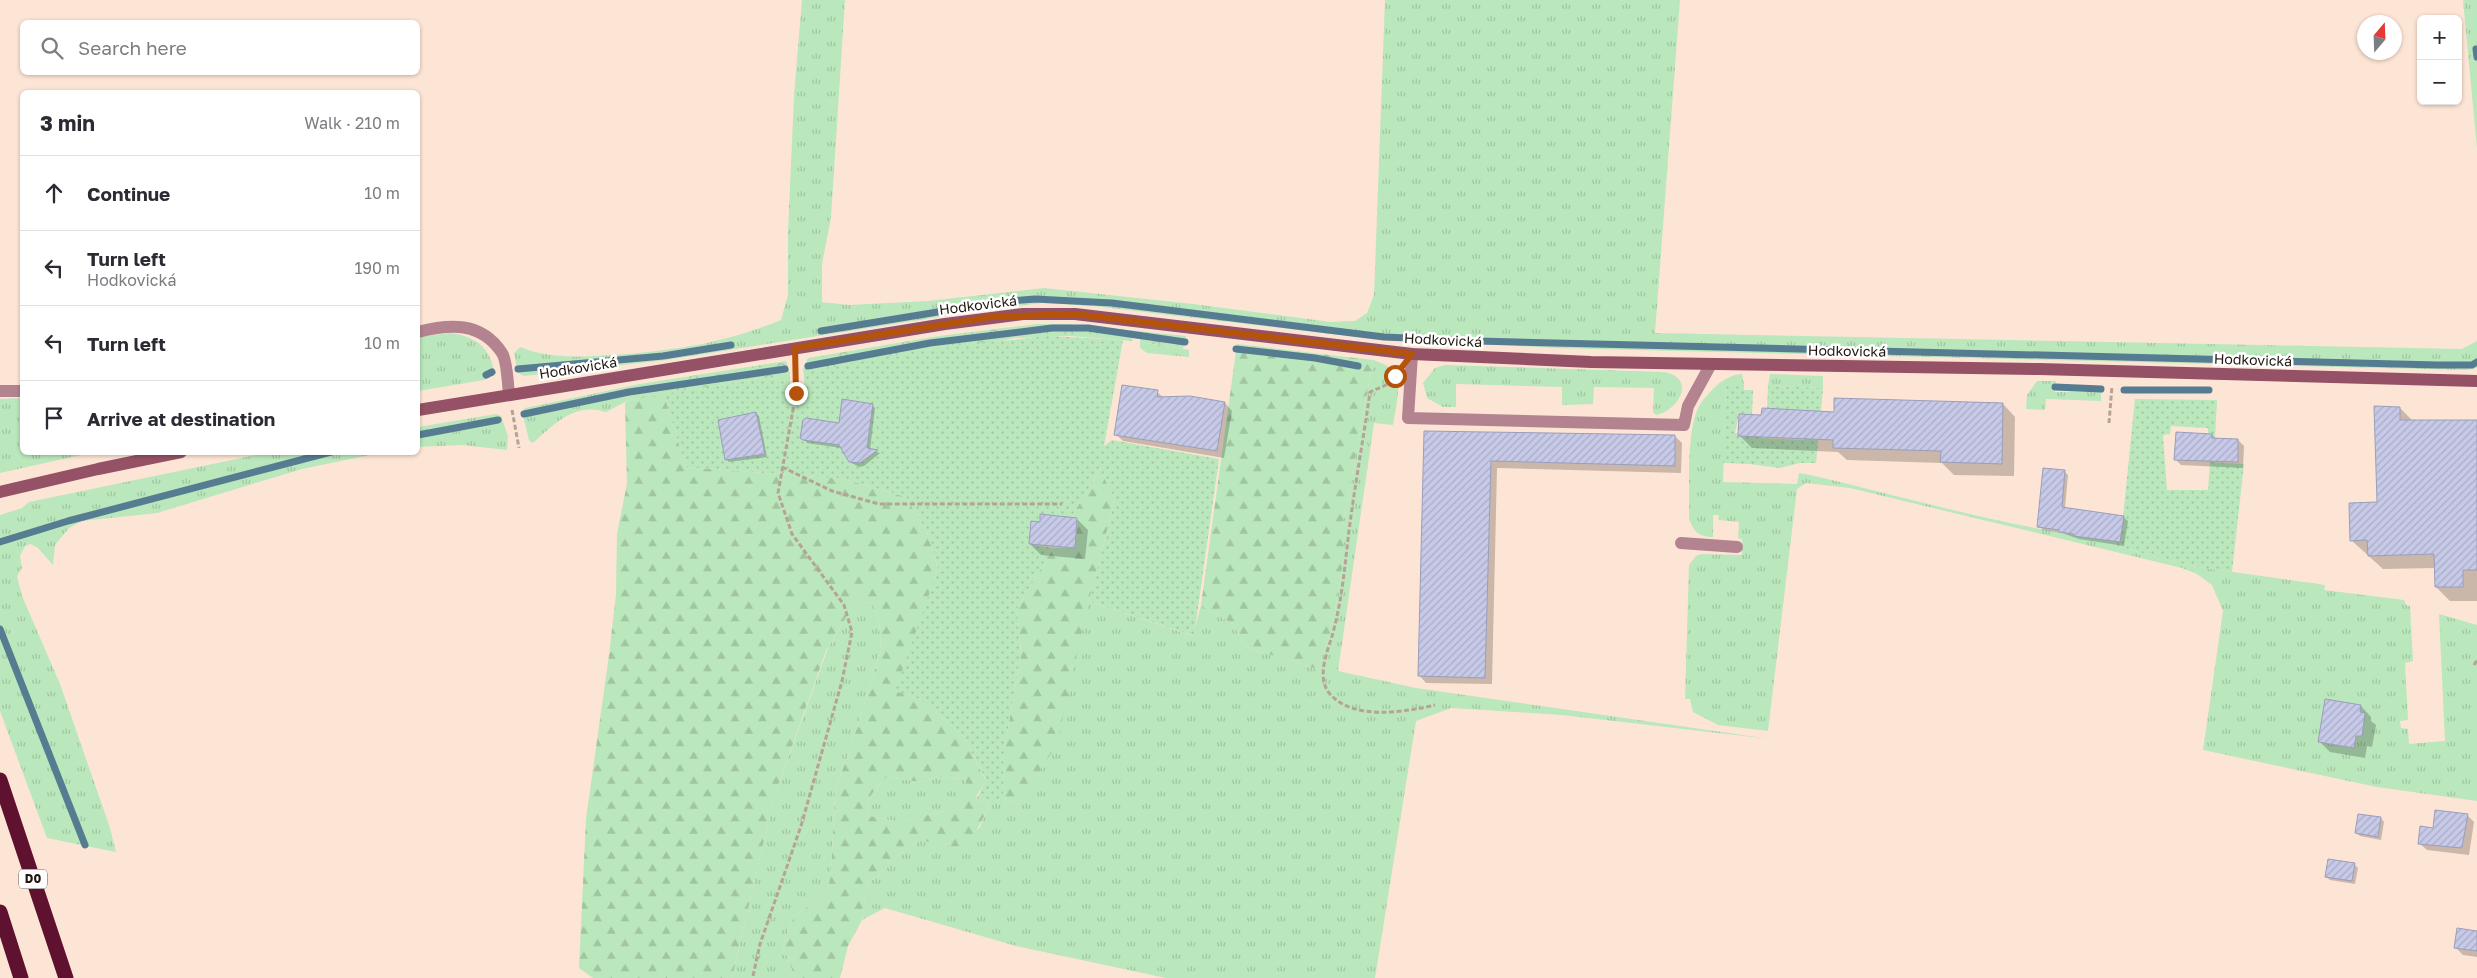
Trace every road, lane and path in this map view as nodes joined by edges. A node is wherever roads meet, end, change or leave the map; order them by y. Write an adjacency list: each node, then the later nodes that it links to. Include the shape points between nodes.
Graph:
1 (420, 332): 9 (lane, via 460,326 482,333 503,353)
2 (795, 348): 3 (street, Hodkovická, via 991,317 1056,313); 9 (street, Hodkovická); 14 (path, via 796,393)
3 (1412, 354): 4 (street, Hodkovická); 4 (lane, via 1408,418 1684,426 1688,406); 21 (path, via 1386,386 1370,392 1340,610 1324,666 1324,680 1330,694 1369,712 1400,713)
4 (1711, 364): 5 (street, Hodkovická)
5 (2114, 371): 6 (street, Hodkovická); 11 (path)
6 (2477, 381)
7 (0, 391): 8 (lane)
8 (20, 391)
9 (509, 395): 10 (street, Hodkovická); 12 (path)
10 (420, 410)
11 (2109, 423)
12 (519, 448)
13 (167, 455): 15 (street)
14 (782, 468): 16 (path, via 832,491 880,504); 24 (path, via 778,493 792,534 844,605 852,632 842,681 802,826 760,944)
15 (0, 492)
16 (1062, 504)
17 (1680, 543): 18 (lane)
18 (1737, 547)
19 (2477, 660): 20 (path)
20 (2474, 666)
21 (1435, 705)
22 (0, 780): 26 (highway, D0)
23 (0, 912): 25 (highway)
24 (753, 976)
25 (21, 978)
26 (66, 978)

